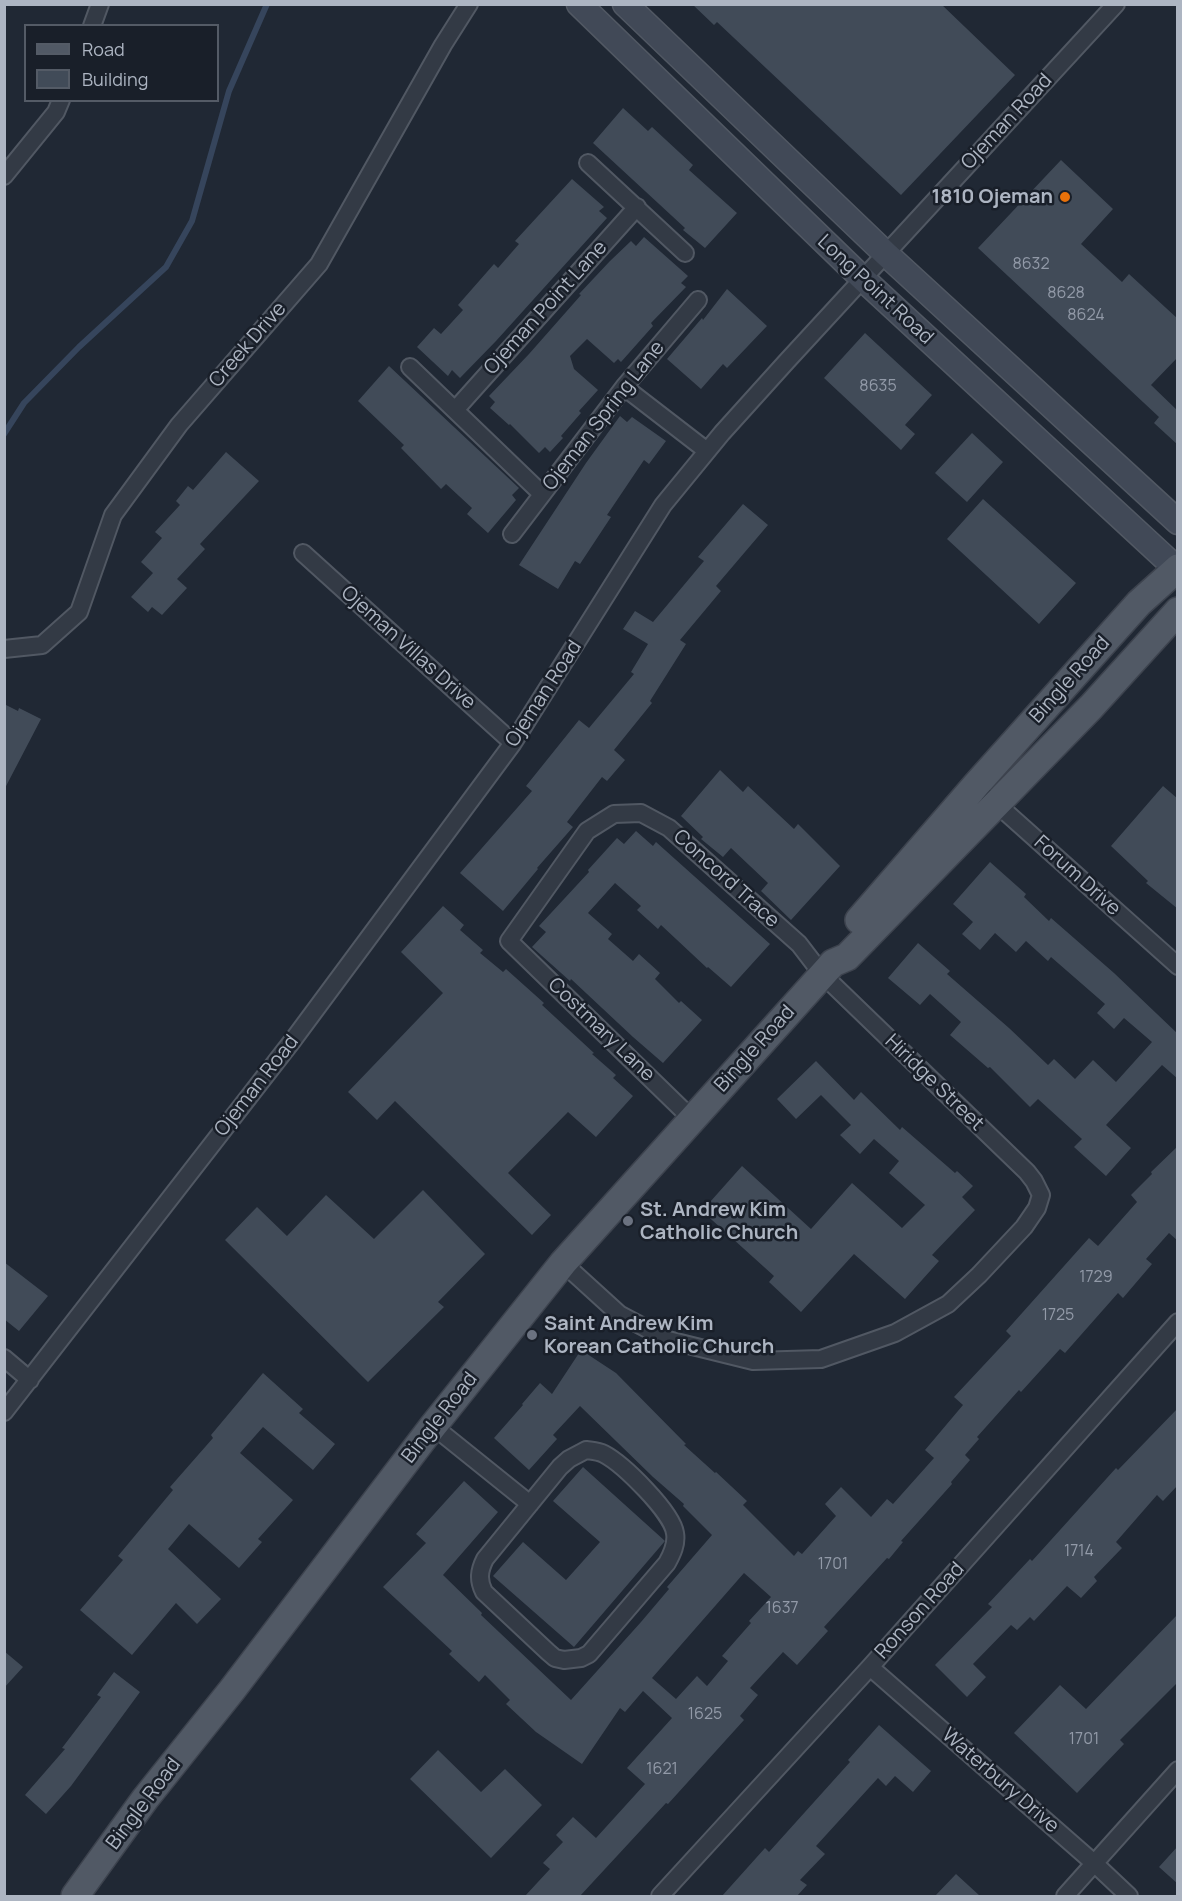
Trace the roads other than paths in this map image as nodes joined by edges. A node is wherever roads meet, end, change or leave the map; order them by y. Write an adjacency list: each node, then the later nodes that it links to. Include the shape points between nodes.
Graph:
1 (100, 4): 6 (street)
2 (469, 4): 27 (street, Creek Drive, via 319,264 179,425 112,515 79,612 42,645)
3 (579, 4): 13 (main road, Long Point Road)
4 (624, 4): 12 (main road, Long Point Road)
5 (1116, 4): 12 (street, Ojeman Road)
6 (93, 24)
7 (60, 102): 9 (street)
8 (588, 163): 10 (street)
9 (4, 176)
10 (637, 207): 11 (street); 18 (street, Ojeman Point Lane)
11 (685, 253)
12 (886, 254): 13 (street, Ojeman Road); 17 (main road, Long Point Road)
13 (863, 279): 19 (main road, Long Point Road); 20 (street, Ojeman Road)
14 (698, 300): 16 (street, Ojeman Spring Lane)
15 (410, 367): 18 (street)
16 (624, 387): 20 (street); 21 (street, Ojeman Spring Lane)
17 (1034, 390): 19 (main road); 22 (main road, Long Point Road)
18 (456, 410): 21 (street)
19 (1010, 416): 25 (main road, Long Point Road)
20 (707, 451): 28 (street, Ojeman Road, via 663,505)
21 (542, 494): 23 (street, Ojeman Spring Lane)
22 (1178, 522)
23 (512, 534)
24 (303, 553): 28 (street, Ojeman Villas Drive)
25 (1177, 569): 29 (main road, Bingle Road, via 1151,590)
26 (1178, 611): 30 (main road, Bingle Road)
27 (4, 650)
28 (513, 743): 38 (street, Ojeman Road, via 293,1040)
29 (976, 785): 30 (street, Forum Drive); 33 (main road, Bingle Road, via 836,947)
30 (996, 803): 32 (street, Forum Drive); 33 (main road, Bingle Road, via 847,957)
31 (509, 941): 33 (street, Concord Trace, via 587,831 614,814 641,813 669,828); 34 (street, Costmary Lane)
32 (1178, 966)
33 (827, 969): 34 (main road, Bingle Road); 35 (street, Hiridge Street, via 1034,1181 1041,1195 1024,1227 948,1304 895,1333 821,1359 753,1361 668,1340 619,1314)
34 (692, 1119): 35 (main road, Bingle Road)
35 (563, 1263): 40 (main road, Bingle Road)
36 (1178, 1322): 42 (street, Ronson Road)
37 (4, 1358): 38 (street)
38 (30, 1380): 39 (street, Ojeman Road)
39 (4, 1412)
40 (433, 1426): 41 (street); 45 (main road, Bingle Road, via 145,1799)
41 (530, 1504): 41 (street, via 569,1459 586,1450 596,1451 615,1461 673,1524 676,1535 667,1563 589,1654 564,1660 555,1658 480,1585 485,1559)
42 (870, 1666): 44 (street, Waterbury Drive); 46 (street, Ronson Road)
43 (1178, 1770): 44 (street)
44 (1094, 1863): 47 (street); 48 (street, Waterbury Drive)
45 (75, 1896)
46 (660, 1896)
47 (1065, 1896)
48 (1129, 1896)

